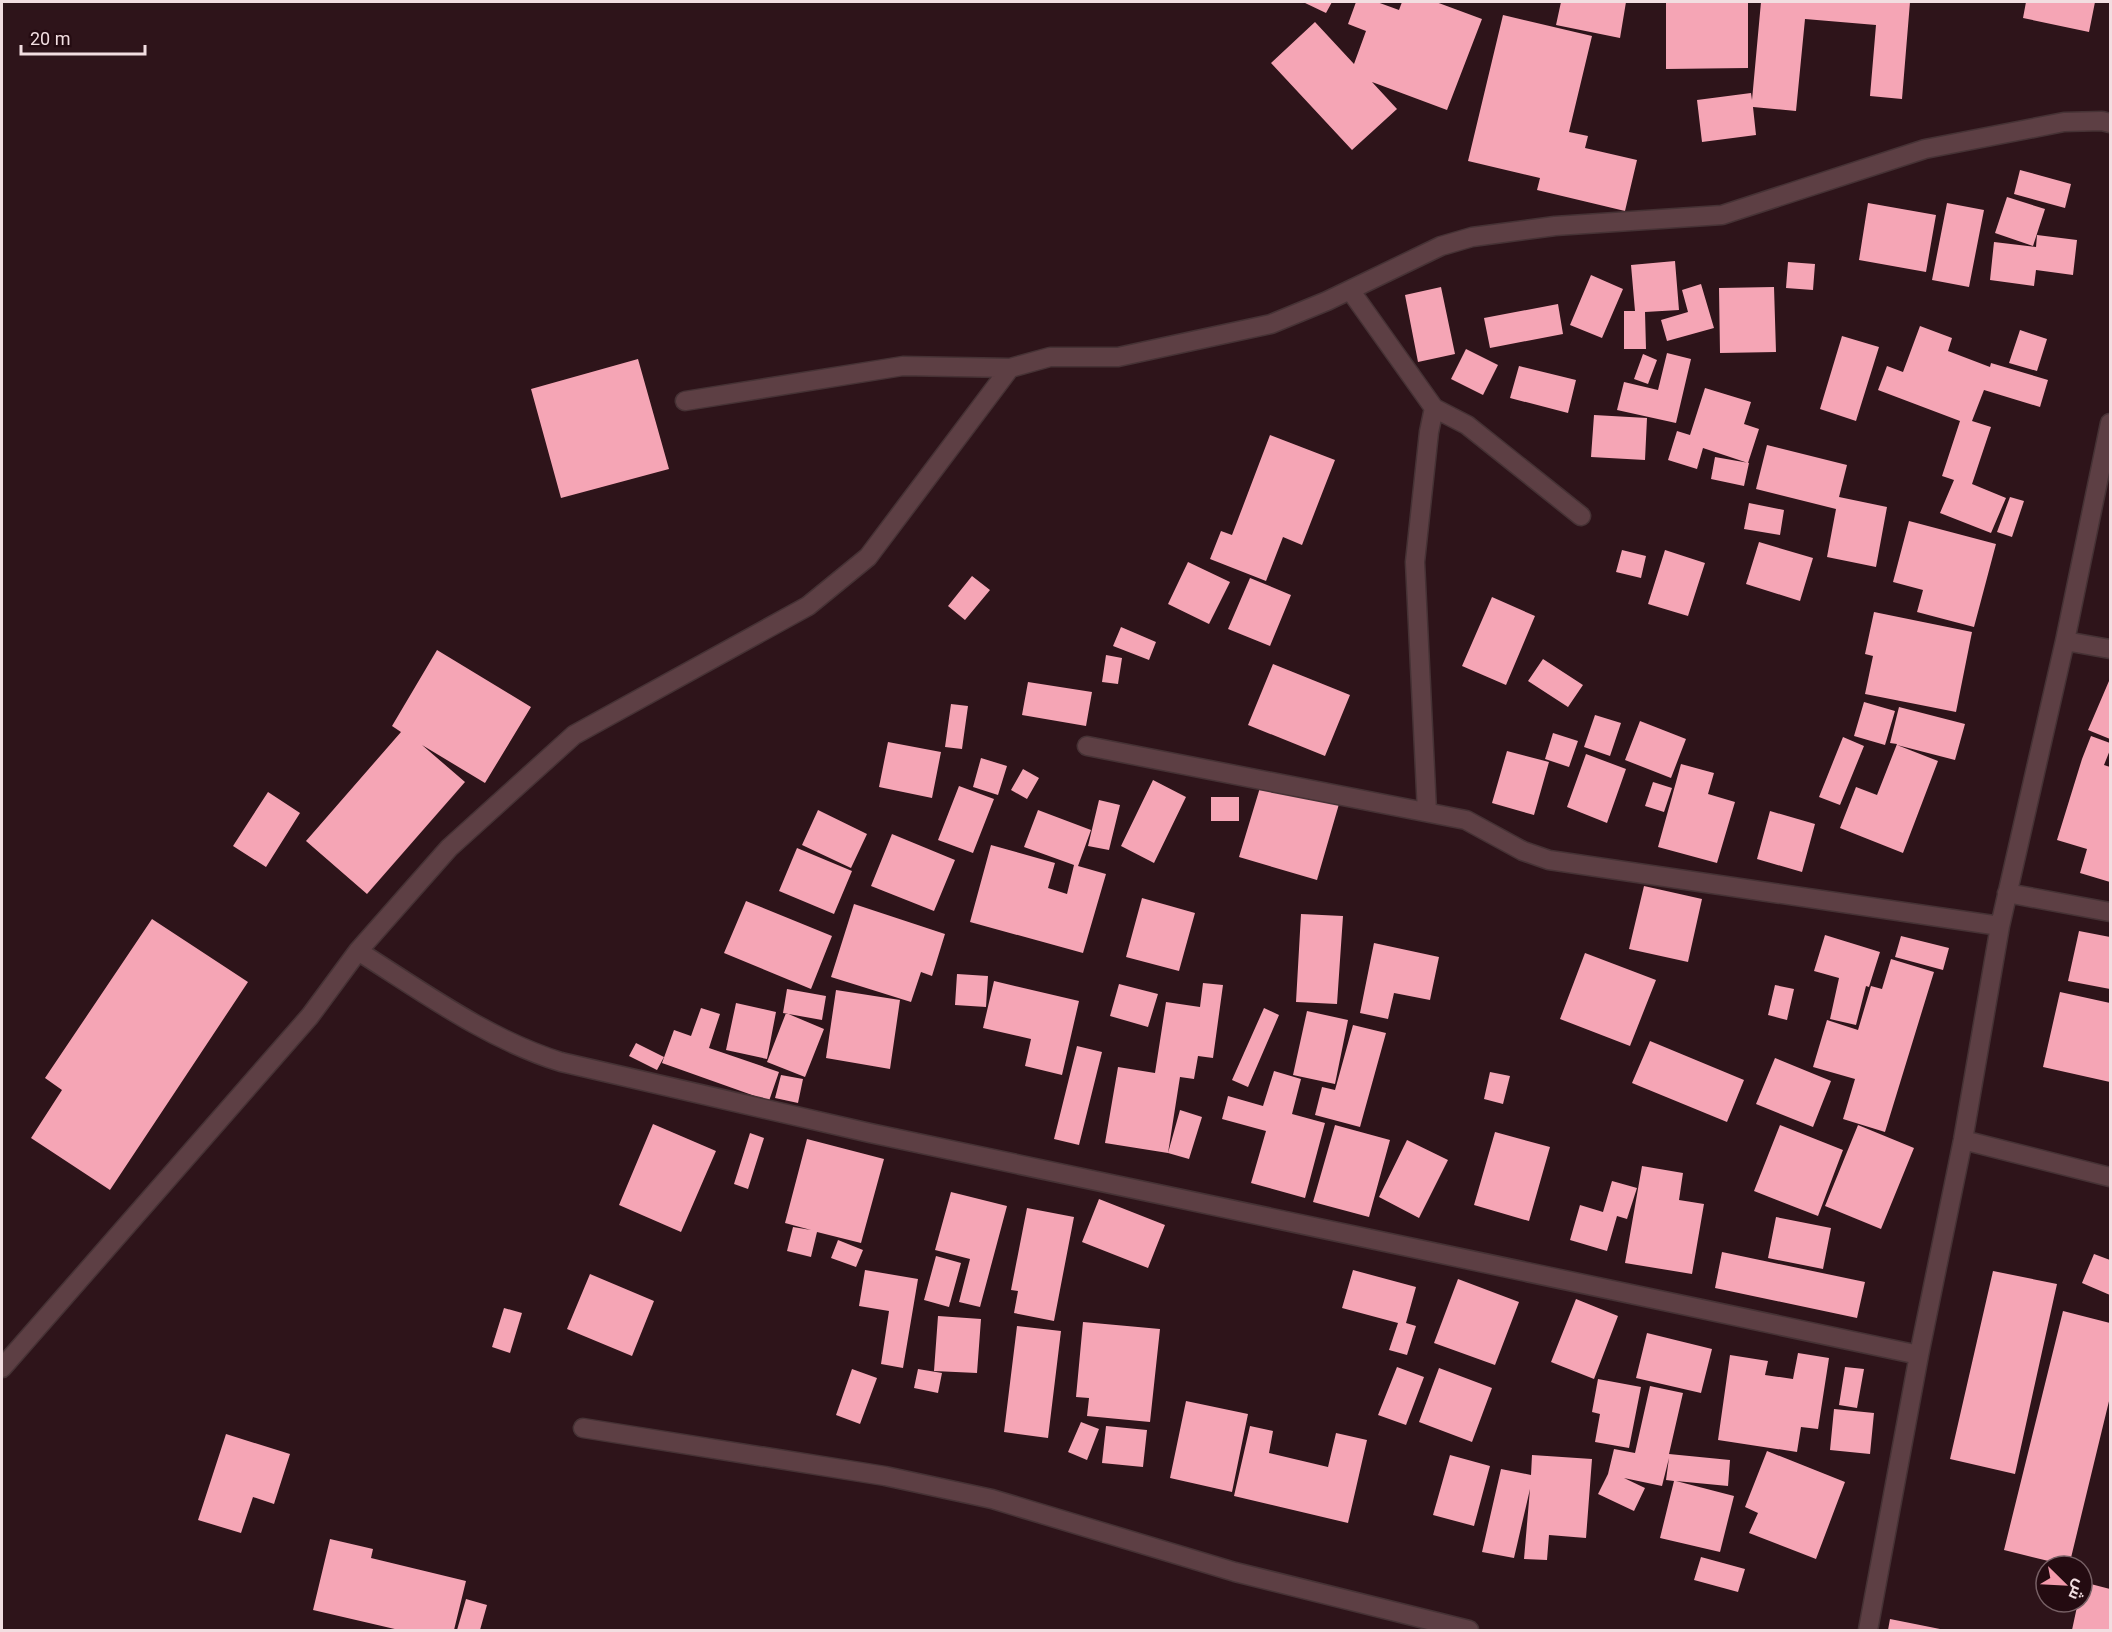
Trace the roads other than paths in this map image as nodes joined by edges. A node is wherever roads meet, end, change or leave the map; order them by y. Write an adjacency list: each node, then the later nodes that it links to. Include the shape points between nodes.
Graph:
1 (2110, 123): 2 (street, via 2064,122 1925,148 1722,215 1555,226 1472,237 1441,246)
2 (1350, 290): 3 (street, via 1271,324 1118,357 1050,357); 5 (street)
3 (1010, 368): 4 (street, via 903,366); 15 (street, via 868,557 808,606 574,735 449,848)
4 (685, 401)
5 (1434, 408): 7 (street, via 1467,425); 11 (street, via 1415,562)
6 (2110, 423): 8 (street)
7 (1581, 516)
8 (2065, 641): 9 (street); 12 (street)
9 (2110, 649)
10 (1087, 746): 11 (street)
11 (1427, 812): 14 (street, via 1466,820 1523,852 1549,860)
12 (2007, 893): 13 (street); 14 (street)
13 (2110, 912)
14 (2000, 926): 16 (street)
15 (358, 951): 18 (street, via 482,1028 561,1062 882,1136); 19 (street, via 310,1017)
16 (1963, 1140): 17 (street); 18 (street)
17 (2110, 1177)
18 (1919, 1355): 22 (street)
19 (2, 1368)
20 (583, 1428): 21 (street, via 885,1476 992,1499 1235,1572)
21 (1468, 1630)
22 (1868, 1630)

